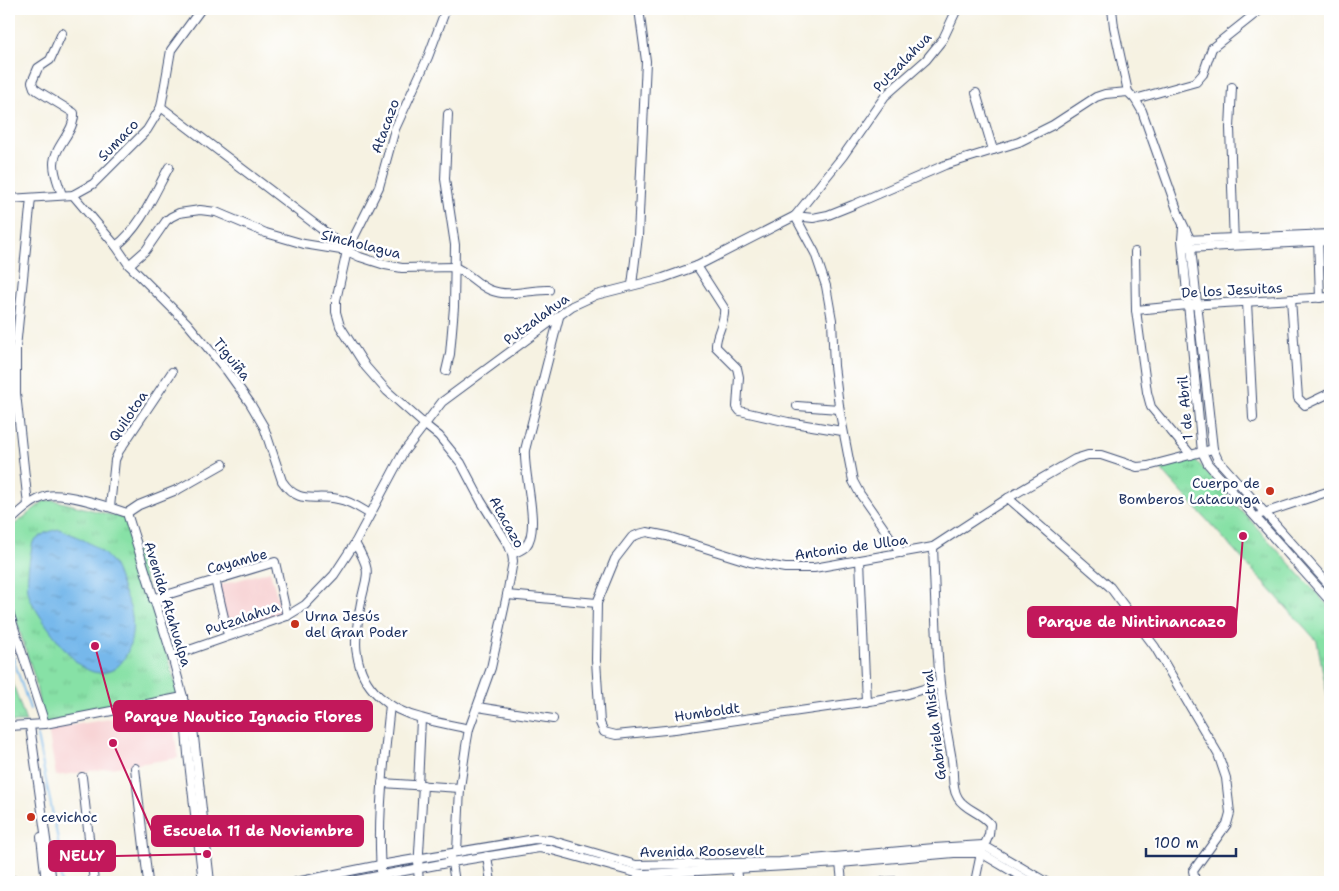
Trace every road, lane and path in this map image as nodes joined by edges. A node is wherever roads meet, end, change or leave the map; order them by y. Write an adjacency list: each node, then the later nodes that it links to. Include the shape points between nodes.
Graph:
1 (201, 9): 12 (street, Sumaco, via 171,50)
2 (446, 9): 28 (street, Atacazo, via 395,129 378,188)
3 (640, 9): 33 (street, via 646,61 638,236)
4 (957, 9): 20 (street, Putzalahua, via 942,39 926,60 885,96)
5 (1112, 9): 9 (street)
6 (1261, 9): 11 (street, via 1212,48 1196,82)
7 (62, 33): 16 (street, via 50,60 38,68 32,82 38,91 74,113 54,160 54,172)
8 (1232, 87): 24 (street, via 1230,128)
9 (1128, 92): 11 (street); 14 (street, via 1096,97 1037,134)
10 (976, 93): 14 (street)
11 (1136, 99): 23 (street, 1 de Abril, via 1184,225)
12 (161, 107): 17 (street, Sumaco, via 147,130 93,184); 28 (street)
13 (448, 114): 32 (street, via 445,179 455,245)
14 (993, 150): 20 (street, via 925,172 828,215 813,218)
15 (169, 167): 26 (street, via 135,228)
16 (62, 195): 17 (street); 18 (street)
17 (73, 195): 26 (street, Tiguiña)
18 (31, 198): 19 (street); 57 (street, via 15,371)
19 (9, 199)
20 (795, 216): 31 (street, Putzalahua); 47 (street, via 826,286)
21 (1330, 234): 22 (street)
22 (1318, 238): 24 (street); 25 (street); 36 (street)
23 (1186, 240): 24 (street); 27 (street, 1 de Abril)
24 (1234, 241): 27 (street)
25 (1330, 241)
26 (116, 246): 30 (street, Tiguiña)
27 (1187, 248): 39 (street, 1 de Abril); 40 (street, 1 de Abril)
28 (347, 251): 30 (street, Sincholagua, via 275,236 216,212 200,210 171,217 146,250); 32 (street, Sincholagua, via 376,263 402,268); 49 (street, Atacazo, via 336,300 340,326 366,367)
29 (1135, 252): 41 (street)
30 (129, 265): 61 (street, Tiguiña, via 186,323 250,403 264,427 282,481 293,495 344,500)
31 (697, 266): 33 (street, Putzalahua); 50 (street, via 724,308 716,347 736,368 737,407 740,411)
32 (454, 267): 34 (street, via 491,291); 43 (street, via 452,333)
33 (632, 285): 42 (street, Putzalahua, via 596,295 572,306)
34 (548, 290)
35 (1330, 297): 36 (street, De los Jesuitas)
36 (1320, 298): 37 (street, De los Jesuitas)
37 (1291, 300): 38 (street, De los Jesuitas); 45 (street, via 1298,398 1305,406)
38 (1247, 302): 40 (street, De los Jesuitas); 48 (street)
39 (1188, 305): 40 (street, De los Jesuitas); 41 (street, De los Jesuitas); 52 (street, 1 de Abril)
40 (1197, 305): 51 (street, 1 de Abril)
41 (1136, 310): 53 (street, via 1150,407)
42 (559, 317): 49 (street, Putzalahua, via 442,402); 67 (street, via 525,450 531,534 526,547)
43 (446, 371)
44 (172, 372): 58 (street, Quilotoa, via 119,451)
45 (1330, 393)
46 (797, 406): 47 (street)
47 (839, 409): 50 (street)
48 (1253, 418)
49 (424, 424): 61 (street, Putzalahua, via 403,453); 67 (street, Atacazo, via 461,462)
50 (842, 431): 66 (street, via 853,481)
51 (1213, 449): 52 (street, Antonio de Ulloa); 59 (street, 1 de Abril, via 1218,460)
52 (1202, 452): 53 (street, Antonio de Ulloa); 62 (street, 1 de Abril, via 1208,464)
53 (1191, 455): 56 (street, Antonio de Ulloa, via 1137,467 1101,455 1088,455)
54 (223, 464): 60 (street, via 180,489)
55 (1330, 491): 59 (street)
56 (1008, 498): 65 (street, Antonio de Ulloa); 128 (street, via 1110,587 1155,647 1218,754 1226,778 1230,813 1227,824 1193,871 1195,880)
57 (28, 505): 58 (street, via 48,496 58,496); 63 (street)
58 (110, 507): 60 (street)
59 (1265, 512): 62 (street); 70 (street, 1 de Abril)
60 (127, 513): 72 (street, Avenida Atahualpa)
61 (370, 514): 64 (street, Putzalahua)
62 (1255, 516): 73 (street, 1 de Abril)
63 (9, 522)
64 (355, 543): 76 (street, Putzalahua, via 334,575 306,605); 82 (street, via 368,569 360,607 356,654 372,691)
65 (932, 546): 66 (street, Antonio de Ulloa); 79 (street, Gabriela Mistral)
66 (901, 553): 68 (street, Antonio de Ulloa)
67 (512, 554): 71 (street, Atacazo)
68 (860, 560): 74 (street, Antonio de Ulloa, via 814,568 785,568 750,562 647,532 632,537 615,559); 81 (street)
69 (215, 579): 72 (street, Cayambe); 76 (street, Cayambe, via 275,562); 77 (street)
70 (1330, 586)
71 (507, 595): 74 (street); 83 (street, Atacazo, via 491,668)
72 (154, 598): 78 (street, Avenida Atahualpa)
73 (1330, 601)
74 (597, 603): 81 (street, Humboldt, via 596,660 600,723 604,732 616,735 675,729)
75 (9, 612): 86 (street)
76 (287, 616): 77 (street, Putzalahua)
77 (228, 635): 78 (street, Putzalahua)
78 (172, 656): 80 (street, Avenida Atahualpa)
79 (940, 684): 81 (street, Humboldt); 96 (street, Gabriela Mistral, via 954,789 964,805 985,817 990,824)
80 (184, 700): 86 (street); 114 (street, Avenida Atahualpa); 115 (street, Avenida Atahualpa, via 192,718)
81 (866, 702)
82 (390, 705): 84 (street); 92 (street)
83 (478, 707): 85 (street); 89 (street, Atacazo)
84 (421, 719): 89 (street); 93 (street)
85 (553, 719)
86 (44, 724): 88 (street)
87 (9, 726): 88 (street)
88 (29, 726): 95 (street)
89 (470, 729): 94 (street, Atacazo)
90 (135, 768): 113 (street)
91 (82, 777): 112 (street)
92 (382, 783): 93 (street); 102 (street)
93 (420, 785): 94 (street); 99 (street)
94 (460, 788): 97 (street, Atacazo)
95 (43, 834): 110 (street); 111 (street)
96 (982, 849): 97 (street, Avenida Roosevelt, via 934,848 780,862 645,865 629,864 550,840 535,839); 101 (street, Avenida Roosevelt); 125 (street, Gabriela Mistral); 126 (street); 127 (street)
97 (454, 852): 99 (street, Avenida Roosevelt); 100 (street, Atacazo)
98 (487, 856): 100 (street, Avenida Roosevelt); 104 (street, Avenida Roosevelt, via 539,848 636,873); 120 (street)
99 (418, 859): 102 (street, Avenida Roosevelt); 103 (street)
100 (452, 862): 103 (street, Avenida Roosevelt); 119 (street, Atacazo)
101 (840, 864): 104 (street, Avenida Roosevelt); 122 (street)
102 (380, 865): 105 (street, Avenida Roosevelt); 106 (street)
103 (418, 869): 106 (street, Avenida Roosevelt); 118 (street)
104 (736, 870): 121 (street)
105 (344, 872): 108 (street, Avenida Roosevelt); 117 (street)
106 (382, 879): 117 (street, Avenida Roosevelt)
107 (9, 880): 109 (street)
108 (305, 881): 116 (street, Avenida Roosevelt)
109 (22, 882)
110 (46, 882)
111 (52, 882)
112 (94, 882)
113 (148, 882)
114 (203, 882)
115 (210, 882)
116 (296, 882)
117 (344, 882)
118 (419, 882)
119 (455, 882)
120 (491, 882)
121 (738, 882)
122 (842, 882)
123 (882, 882): 124 (street)
124 (909, 882)
125 (975, 882)
126 (1030, 882)
127 (1046, 882)
128 (1199, 882)

